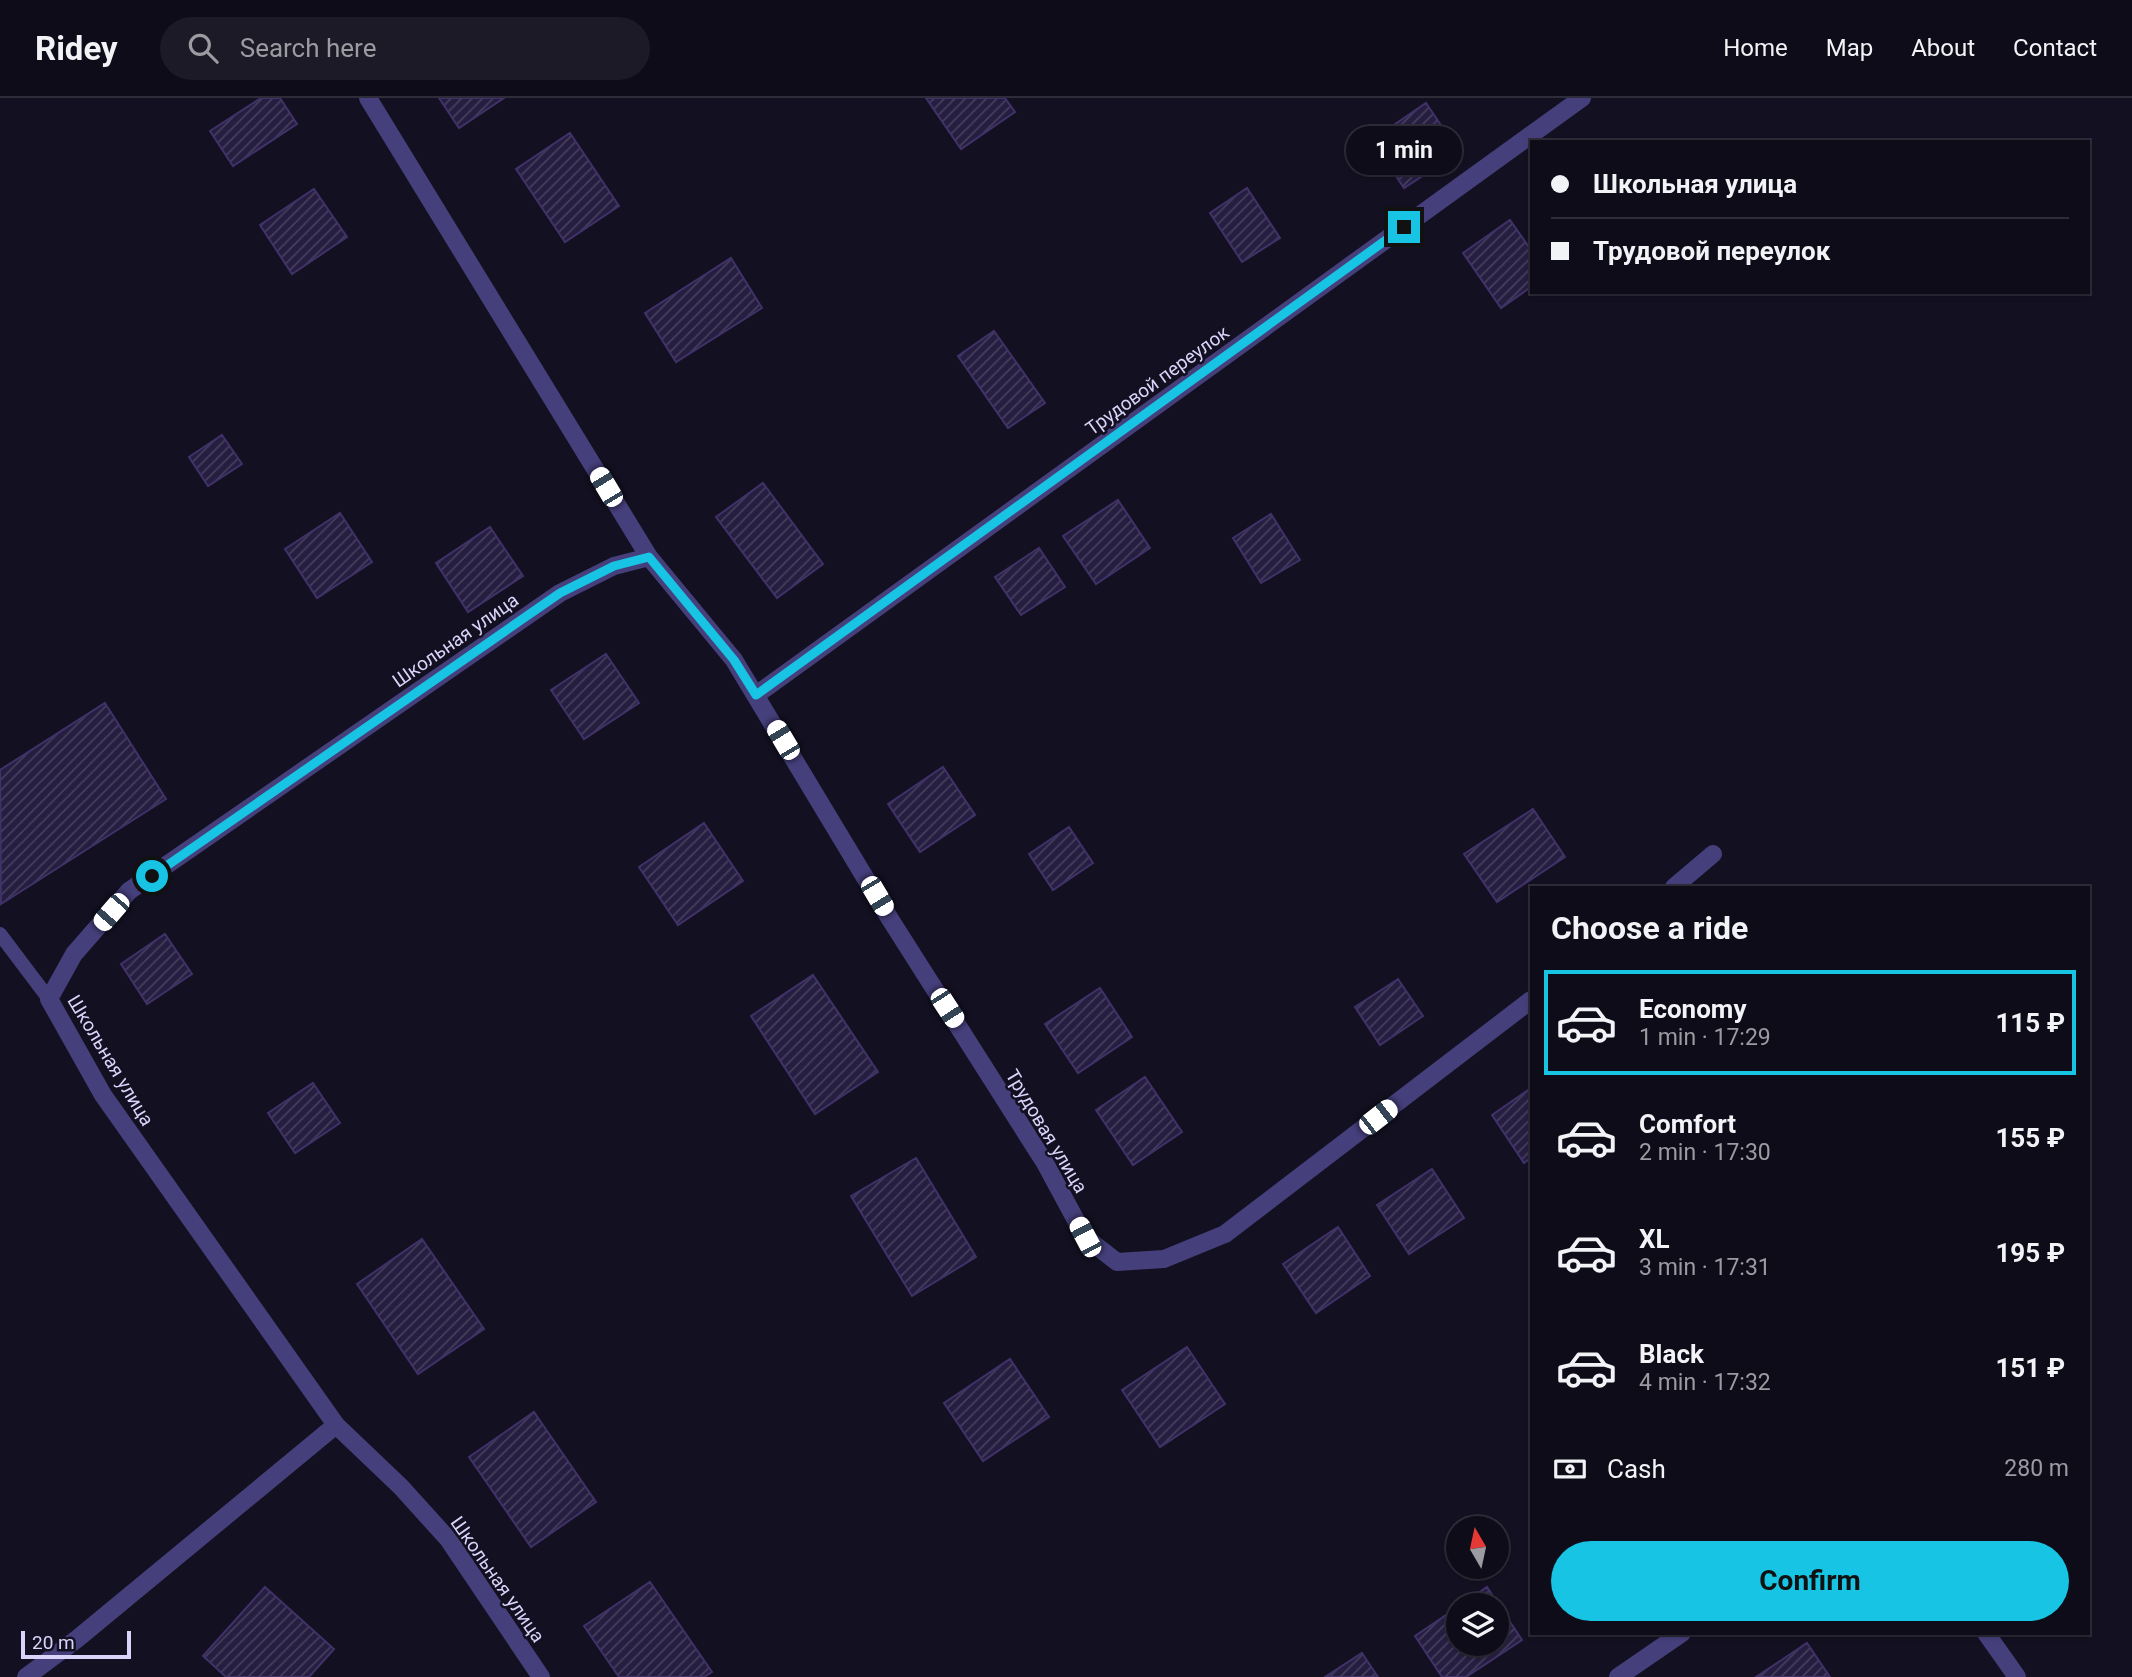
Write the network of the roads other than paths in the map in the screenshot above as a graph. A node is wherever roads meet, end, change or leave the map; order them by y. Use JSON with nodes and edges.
{"nodes":[{"id":1,"x":368,"y":98,"type":"edge"},
{"id":2,"x":1583,"y":98,"type":"edge"},
{"id":3,"x":649,"y":557,"type":"junction"},
{"id":4,"x":756,"y":695,"type":"junction"},
{"id":5,"x":1713,"y":854,"type":"dead end"},
{"id":6,"x":1675,"y":886,"type":"edge"},
{"id":7,"x":0,"y":934,"type":"edge"},
{"id":8,"x":49,"y":999,"type":"junction"},
{"id":9,"x":1530,"y":1001,"type":"edge"},
{"id":10,"x":336,"y":1425,"type":"junction"},
{"id":11,"x":1679,"y":1635,"type":"edge"},
{"id":12,"x":1987,"y":1635,"type":"edge"},
{"id":13,"x":26,"y":1677,"type":"edge"},
{"id":14,"x":541,"y":1677,"type":"edge"},
{"id":15,"x":1618,"y":1677,"type":"edge"},
{"id":16,"x":2017,"y":1677,"type":"edge"}],
"edges":[{"from":1,"to":3,"type":"street","name":"Трудовая улица"},
{"from":2,"to":4,"type":"street","name":"Трудовой переулок"},
{"from":3,"to":4,"type":"street","name":"Трудовая улица"},
{"from":3,"to":8,"type":"street","name":"Школьная улица"},
{"from":4,"to":9,"type":"street","name":"Трудовая улица"},
{"from":5,"to":6,"type":"street"},
{"from":7,"to":8,"type":"lane"},
{"from":8,"to":10,"type":"street","name":"Школьная улица"},
{"from":10,"to":13,"type":"street"},
{"from":10,"to":14,"type":"street","name":"Школьная улица"},
{"from":11,"to":15,"type":"street"},
{"from":12,"to":16,"type":"street"}]}
